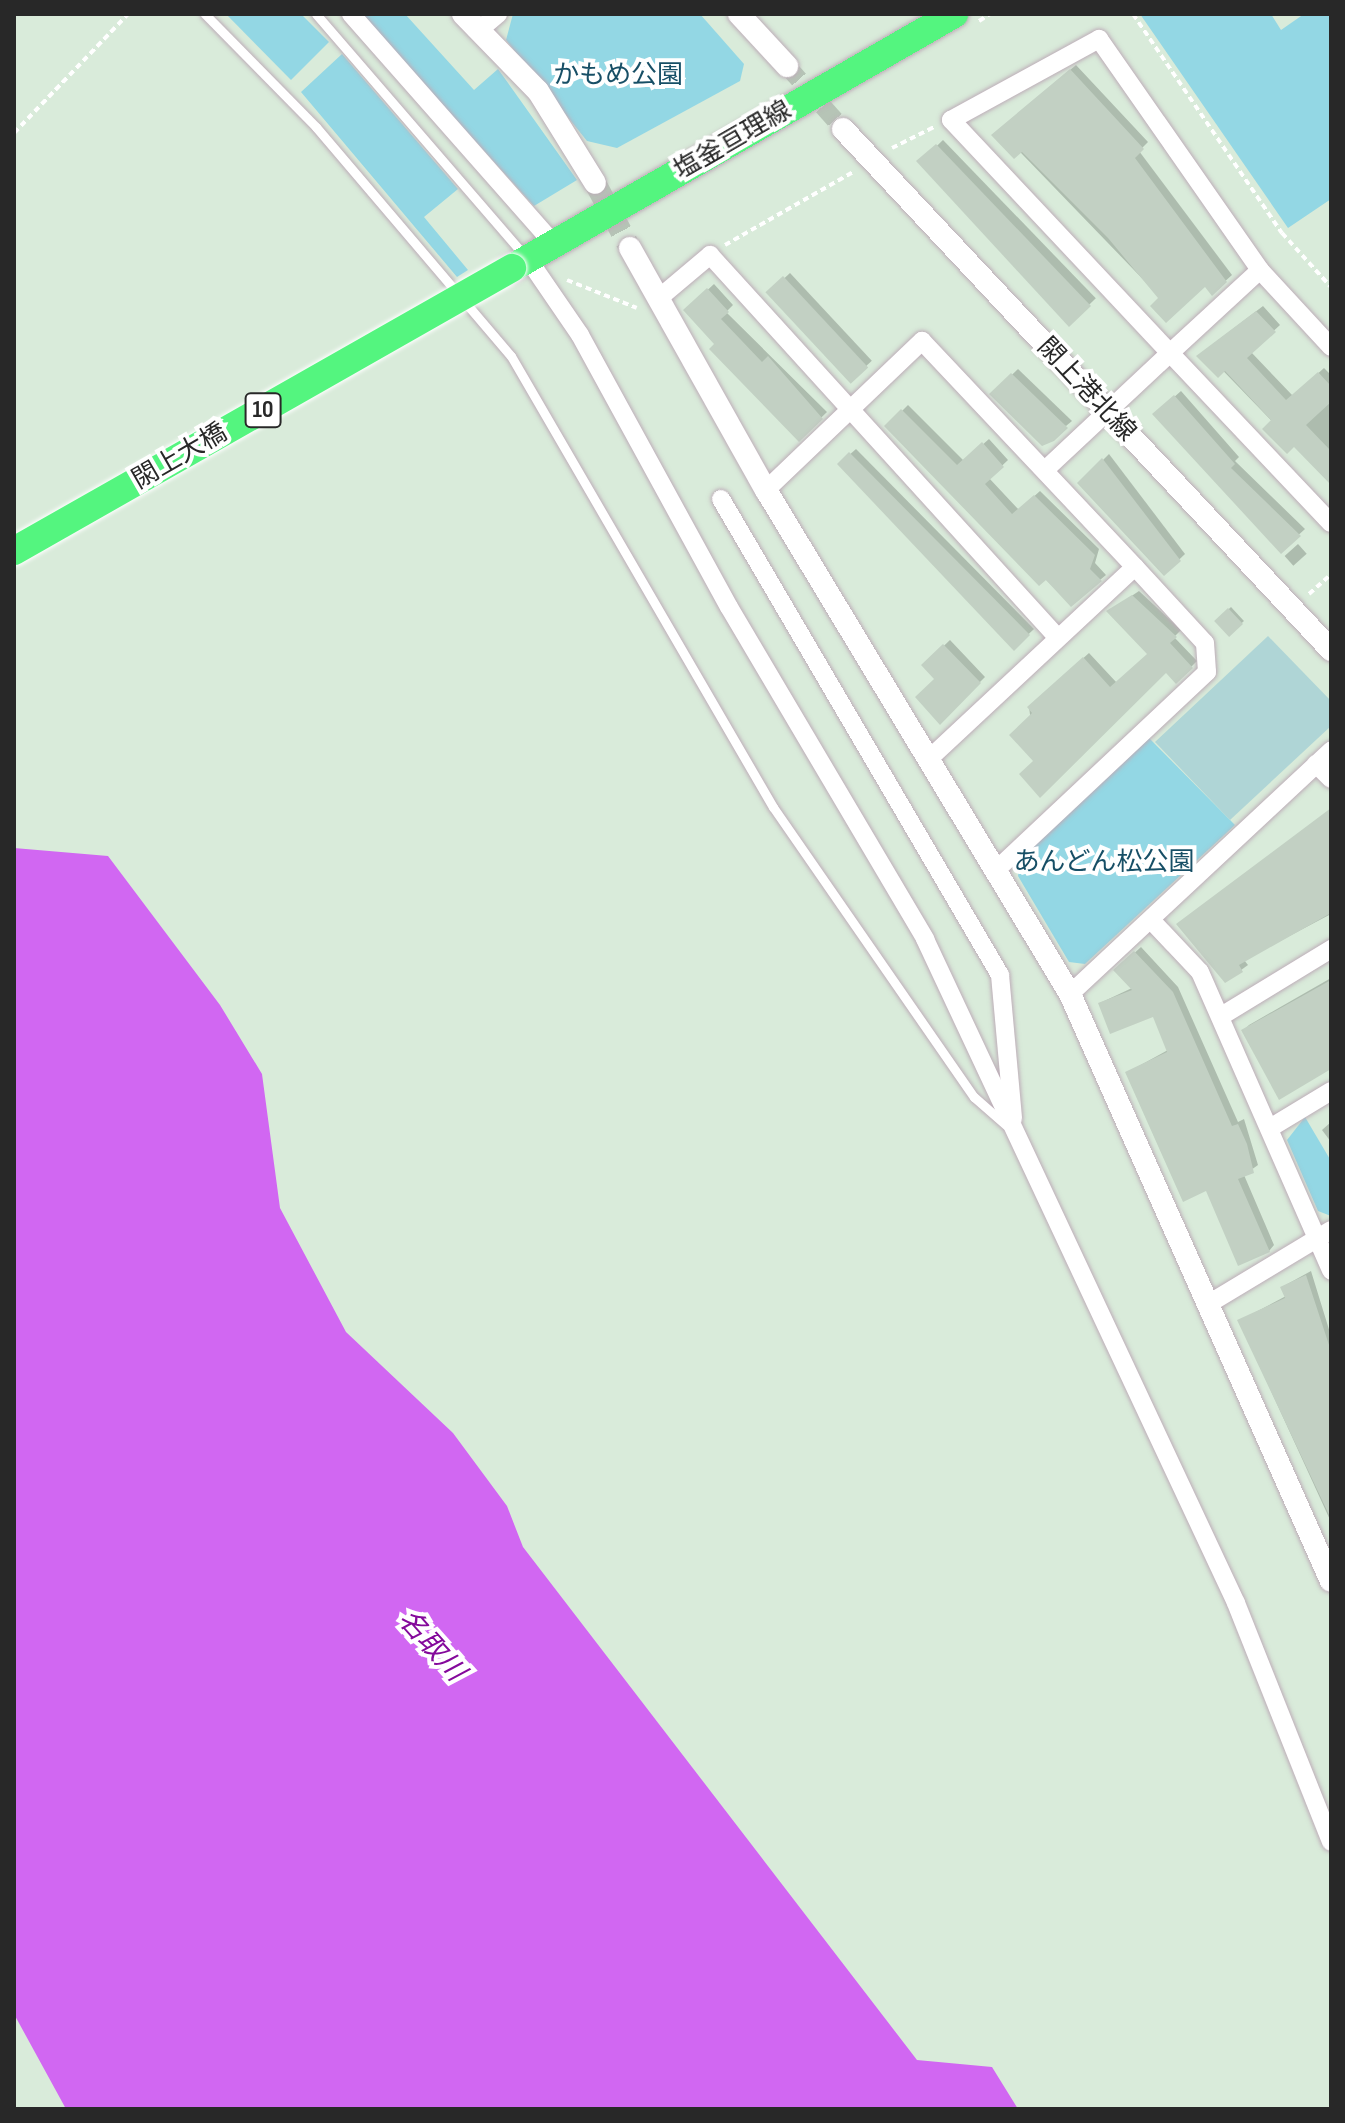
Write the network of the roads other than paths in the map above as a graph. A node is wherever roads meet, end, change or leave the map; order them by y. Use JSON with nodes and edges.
{"nodes":[{"id":1,"x":205,"y":14,"type":"edge"},
{"id":2,"x":316,"y":14,"type":"edge"},
{"id":3,"x":351,"y":14,"type":"edge"},
{"id":4,"x":498,"y":14,"type":"edge"},
{"id":5,"x":739,"y":14,"type":"edge"},
{"id":6,"x":954,"y":14,"type":"edge"},
{"id":7,"x":471,"y":22,"type":"edge"},
{"id":8,"x":787,"y":66,"type":"tunnel mouth"},
{"id":9,"x":843,"y":129,"type":"tunnel mouth"},
{"id":10,"x":595,"y":183,"type":"tunnel mouth"},
{"id":11,"x":554,"y":244,"type":"junction"},
{"id":12,"x":630,"y":248,"type":"tunnel mouth"},
{"id":13,"x":520,"y":264,"type":"junction"},
{"id":14,"x":1260,"y":270,"type":"junction"},
{"id":15,"x":652,"y":305,"type":"junction"},
{"id":16,"x":1331,"y":347,"type":"edge"},
{"id":17,"x":1170,"y":353,"type":"junction"},
{"id":18,"x":850,"y":410,"type":"junction"},
{"id":19,"x":1108,"y":413,"type":"junction"},
{"id":20,"x":1045,"y":470,"type":"junction"},
{"id":21,"x":766,"y":490,"type":"junction"},
{"id":22,"x":721,"y":499,"type":"dead end"},
{"id":23,"x":1331,"y":523,"type":"edge"},
{"id":24,"x":14,"y":551,"type":"edge"},
{"id":25,"x":1135,"y":567,"type":"junction"},
{"id":26,"x":1058,"y":638,"type":"junction"},
{"id":27,"x":1331,"y":650,"type":"edge"},
{"id":28,"x":1331,"y":751,"type":"edge"},
{"id":29,"x":930,"y":758,"type":"junction"},
{"id":30,"x":1316,"y":764,"type":"junction"},
{"id":31,"x":1331,"y":779,"type":"edge"},
{"id":32,"x":998,"y":868,"type":"junction"},
{"id":33,"x":1151,"y":920,"type":"junction"},
{"id":34,"x":1331,"y":949,"type":"edge"},
{"id":35,"x":1070,"y":994,"type":"junction"},
{"id":36,"x":1223,"y":1015,"type":"junction"},
{"id":37,"x":1331,"y":1091,"type":"edge"},
{"id":38,"x":1270,"y":1128,"type":"junction"},
{"id":39,"x":1015,"y":1133,"type":"junction"},
{"id":40,"x":1324,"y":1235,"type":"edge"},
{"id":41,"x":1331,"y":1271,"type":"edge"},
{"id":42,"x":1210,"y":1303,"type":"junction"},
{"id":43,"x":1331,"y":1581,"type":"edge"},
{"id":44,"x":1331,"y":1842,"type":"edge"}],
"edges":[{"from":1,"to":39,"type":"lane"},
{"from":2,"to":13,"type":"lane"},
{"from":3,"to":11,"type":"street"},
{"from":4,"to":7,"type":"street"},
{"from":5,"to":8,"type":"street"},
{"from":6,"to":11,"type":"main road","name":"塩釜亘理線","number":"10"},
{"from":7,"to":10,"type":"street"},
{"from":9,"to":19,"type":"street","name":"閖上港北線"},
{"from":11,"to":13,"type":"main road","name":"塩釜亘理線","number":"10"},
{"from":12,"to":15,"type":"street"},
{"from":13,"to":24,"type":"main road","name":"閖上大橋","number":"10","bridge":true},
{"from":13,"to":39,"type":"street"},
{"from":14,"to":16,"type":"street"},
{"from":14,"to":17,"type":"street"},
{"from":14,"to":17,"type":"street"},
{"from":15,"to":18,"type":"street"},
{"from":15,"to":21,"type":"street"},
{"from":17,"to":19,"type":"street"},
{"from":17,"to":23,"type":"street"},
{"from":18,"to":20,"type":"street"},
{"from":18,"to":21,"type":"street"},
{"from":18,"to":26,"type":"street"},
{"from":19,"to":20,"type":"street"},
{"from":19,"to":27,"type":"street","name":"閖上港北線"},
{"from":20,"to":25,"type":"street"},
{"from":21,"to":29,"type":"street"},
{"from":22,"to":39,"type":"street"},
{"from":25,"to":26,"type":"street"},
{"from":25,"to":32,"type":"street"},
{"from":26,"to":29,"type":"street"},
{"from":28,"to":30,"type":"street"},
{"from":29,"to":32,"type":"street"},
{"from":30,"to":31,"type":"street"},
{"from":30,"to":33,"type":"street"},
{"from":32,"to":35,"type":"street"},
{"from":33,"to":35,"type":"street"},
{"from":33,"to":36,"type":"street"},
{"from":34,"to":36,"type":"street"},
{"from":35,"to":42,"type":"street"},
{"from":36,"to":38,"type":"street"},
{"from":37,"to":38,"type":"street"},
{"from":38,"to":40,"type":"street"},
{"from":39,"to":44,"type":"street"},
{"from":40,"to":41,"type":"street"},
{"from":40,"to":42,"type":"street"},
{"from":42,"to":43,"type":"street"}]}
